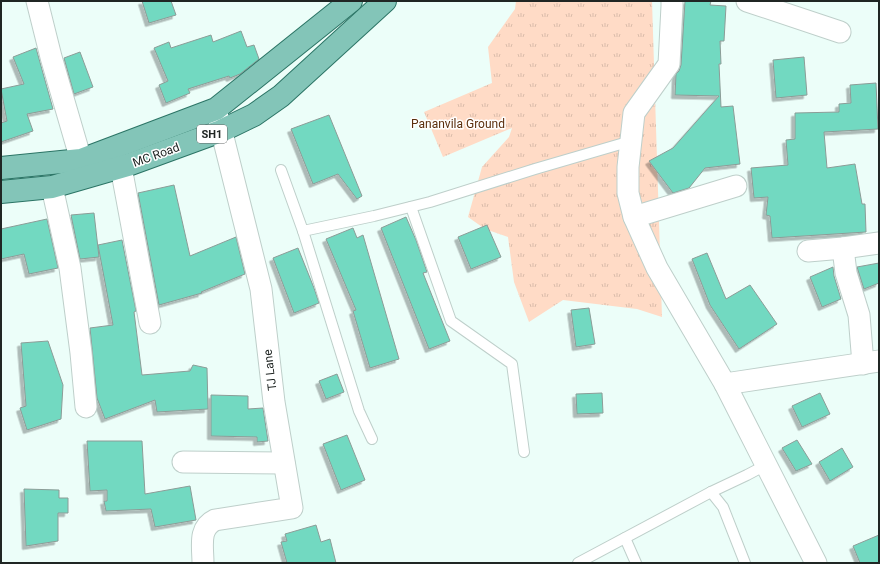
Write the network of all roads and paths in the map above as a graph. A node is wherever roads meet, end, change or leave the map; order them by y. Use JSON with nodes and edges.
{"nodes":[{"id":1,"x":37,"y":1,"type":"edge"},
{"id":2,"x":352,"y":1,"type":"edge"},
{"id":3,"x":385,"y":1,"type":"edge"},
{"id":4,"x":672,"y":1,"type":"edge"},
{"id":5,"x":747,"y":1,"type":"edge"},
{"id":6,"x":840,"y":32,"type":"dead end"},
{"id":7,"x":216,"y":109,"type":"junction"},
{"id":8,"x":221,"y":131,"type":"junction"},
{"id":9,"x":631,"y":141,"type":"junction"},
{"id":10,"x":81,"y":160,"type":"junction"},
{"id":11,"x":121,"y":167,"type":"junction"},
{"id":12,"x":1,"y":168,"type":"edge"},
{"id":13,"x":281,"y":170,"type":"dead end"},
{"id":14,"x":736,"y":186,"type":"dead end"},
{"id":15,"x":52,"y":187,"type":"junction"},
{"id":16,"x":1,"y":192,"type":"edge"},
{"id":17,"x":411,"y":207,"type":"junction"},
{"id":18,"x":634,"y":217,"type":"junction"},
{"id":19,"x":303,"y":231,"type":"junction"},
{"id":20,"x":879,"y":243,"type":"edge"},
{"id":21,"x":843,"y":248,"type":"junction"},
{"id":22,"x":808,"y":251,"type":"dead end"},
{"id":23,"x":150,"y":323,"type":"dead end"},
{"id":24,"x":871,"y":362,"type":"edge"},
{"id":25,"x":725,"y":384,"type":"junction"},
{"id":26,"x":86,"y":407,"type":"dead end"},
{"id":27,"x":372,"y":439,"type":"dead end"},
{"id":28,"x":524,"y":452,"type":"dead end"},
{"id":29,"x":183,"y":462,"type":"dead end"},
{"id":30,"x":284,"y":464,"type":"junction"},
{"id":31,"x":766,"y":465,"type":"junction"},
{"id":32,"x":711,"y":492,"type":"junction"},
{"id":33,"x":625,"y":538,"type":"junction"},
{"id":34,"x":203,"y":563,"type":"edge"},
{"id":35,"x":578,"y":563,"type":"edge"},
{"id":36,"x":636,"y":563,"type":"edge"},
{"id":37,"x":746,"y":563,"type":"edge"},
{"id":38,"x":816,"y":563,"type":"edge"}],
"edges":[{"from":1,"to":10,"type":"street"},
{"from":2,"to":7,"type":"main road","name":"MC Road","number":"SH1"},
{"from":3,"to":8,"type":"main road","name":"MC Road","number":"SH1"},
{"from":4,"to":9,"type":"street"},
{"from":5,"to":6,"type":"street"},
{"from":7,"to":8,"type":"street","name":"TJ Lane"},
{"from":7,"to":10,"type":"main road","name":"MC Road","number":"SH1"},
{"from":8,"to":11,"type":"main road","name":"MC Road","number":"SH1"},
{"from":8,"to":30,"type":"street","name":"TJ Lane"},
{"from":9,"to":17,"type":"lane"},
{"from":9,"to":18,"type":"street"},
{"from":10,"to":12,"type":"main road","name":"MC Road","number":"SH1"},
{"from":11,"to":15,"type":"main road","name":"MC Road","number":"SH1"},
{"from":11,"to":23,"type":"street"},
{"from":13,"to":19,"type":"lane"},
{"from":14,"to":18,"type":"street"},
{"from":15,"to":16,"type":"main road","name":"MC Road","number":"SH1"},
{"from":15,"to":26,"type":"street"},
{"from":17,"to":19,"type":"lane"},
{"from":17,"to":28,"type":"lane"},
{"from":18,"to":25,"type":"street"},
{"from":19,"to":27,"type":"lane"},
{"from":20,"to":21,"type":"street"},
{"from":21,"to":22,"type":"street"},
{"from":21,"to":24,"type":"street"},
{"from":24,"to":25,"type":"street"},
{"from":25,"to":31,"type":"street"},
{"from":29,"to":30,"type":"street"},
{"from":30,"to":34,"type":"street","name":"TJ Lane"},
{"from":31,"to":32,"type":"lane"},
{"from":31,"to":38,"type":"street"},
{"from":32,"to":33,"type":"lane"},
{"from":32,"to":37,"type":"lane"},
{"from":33,"to":35,"type":"lane"},
{"from":33,"to":36,"type":"lane"}]}
